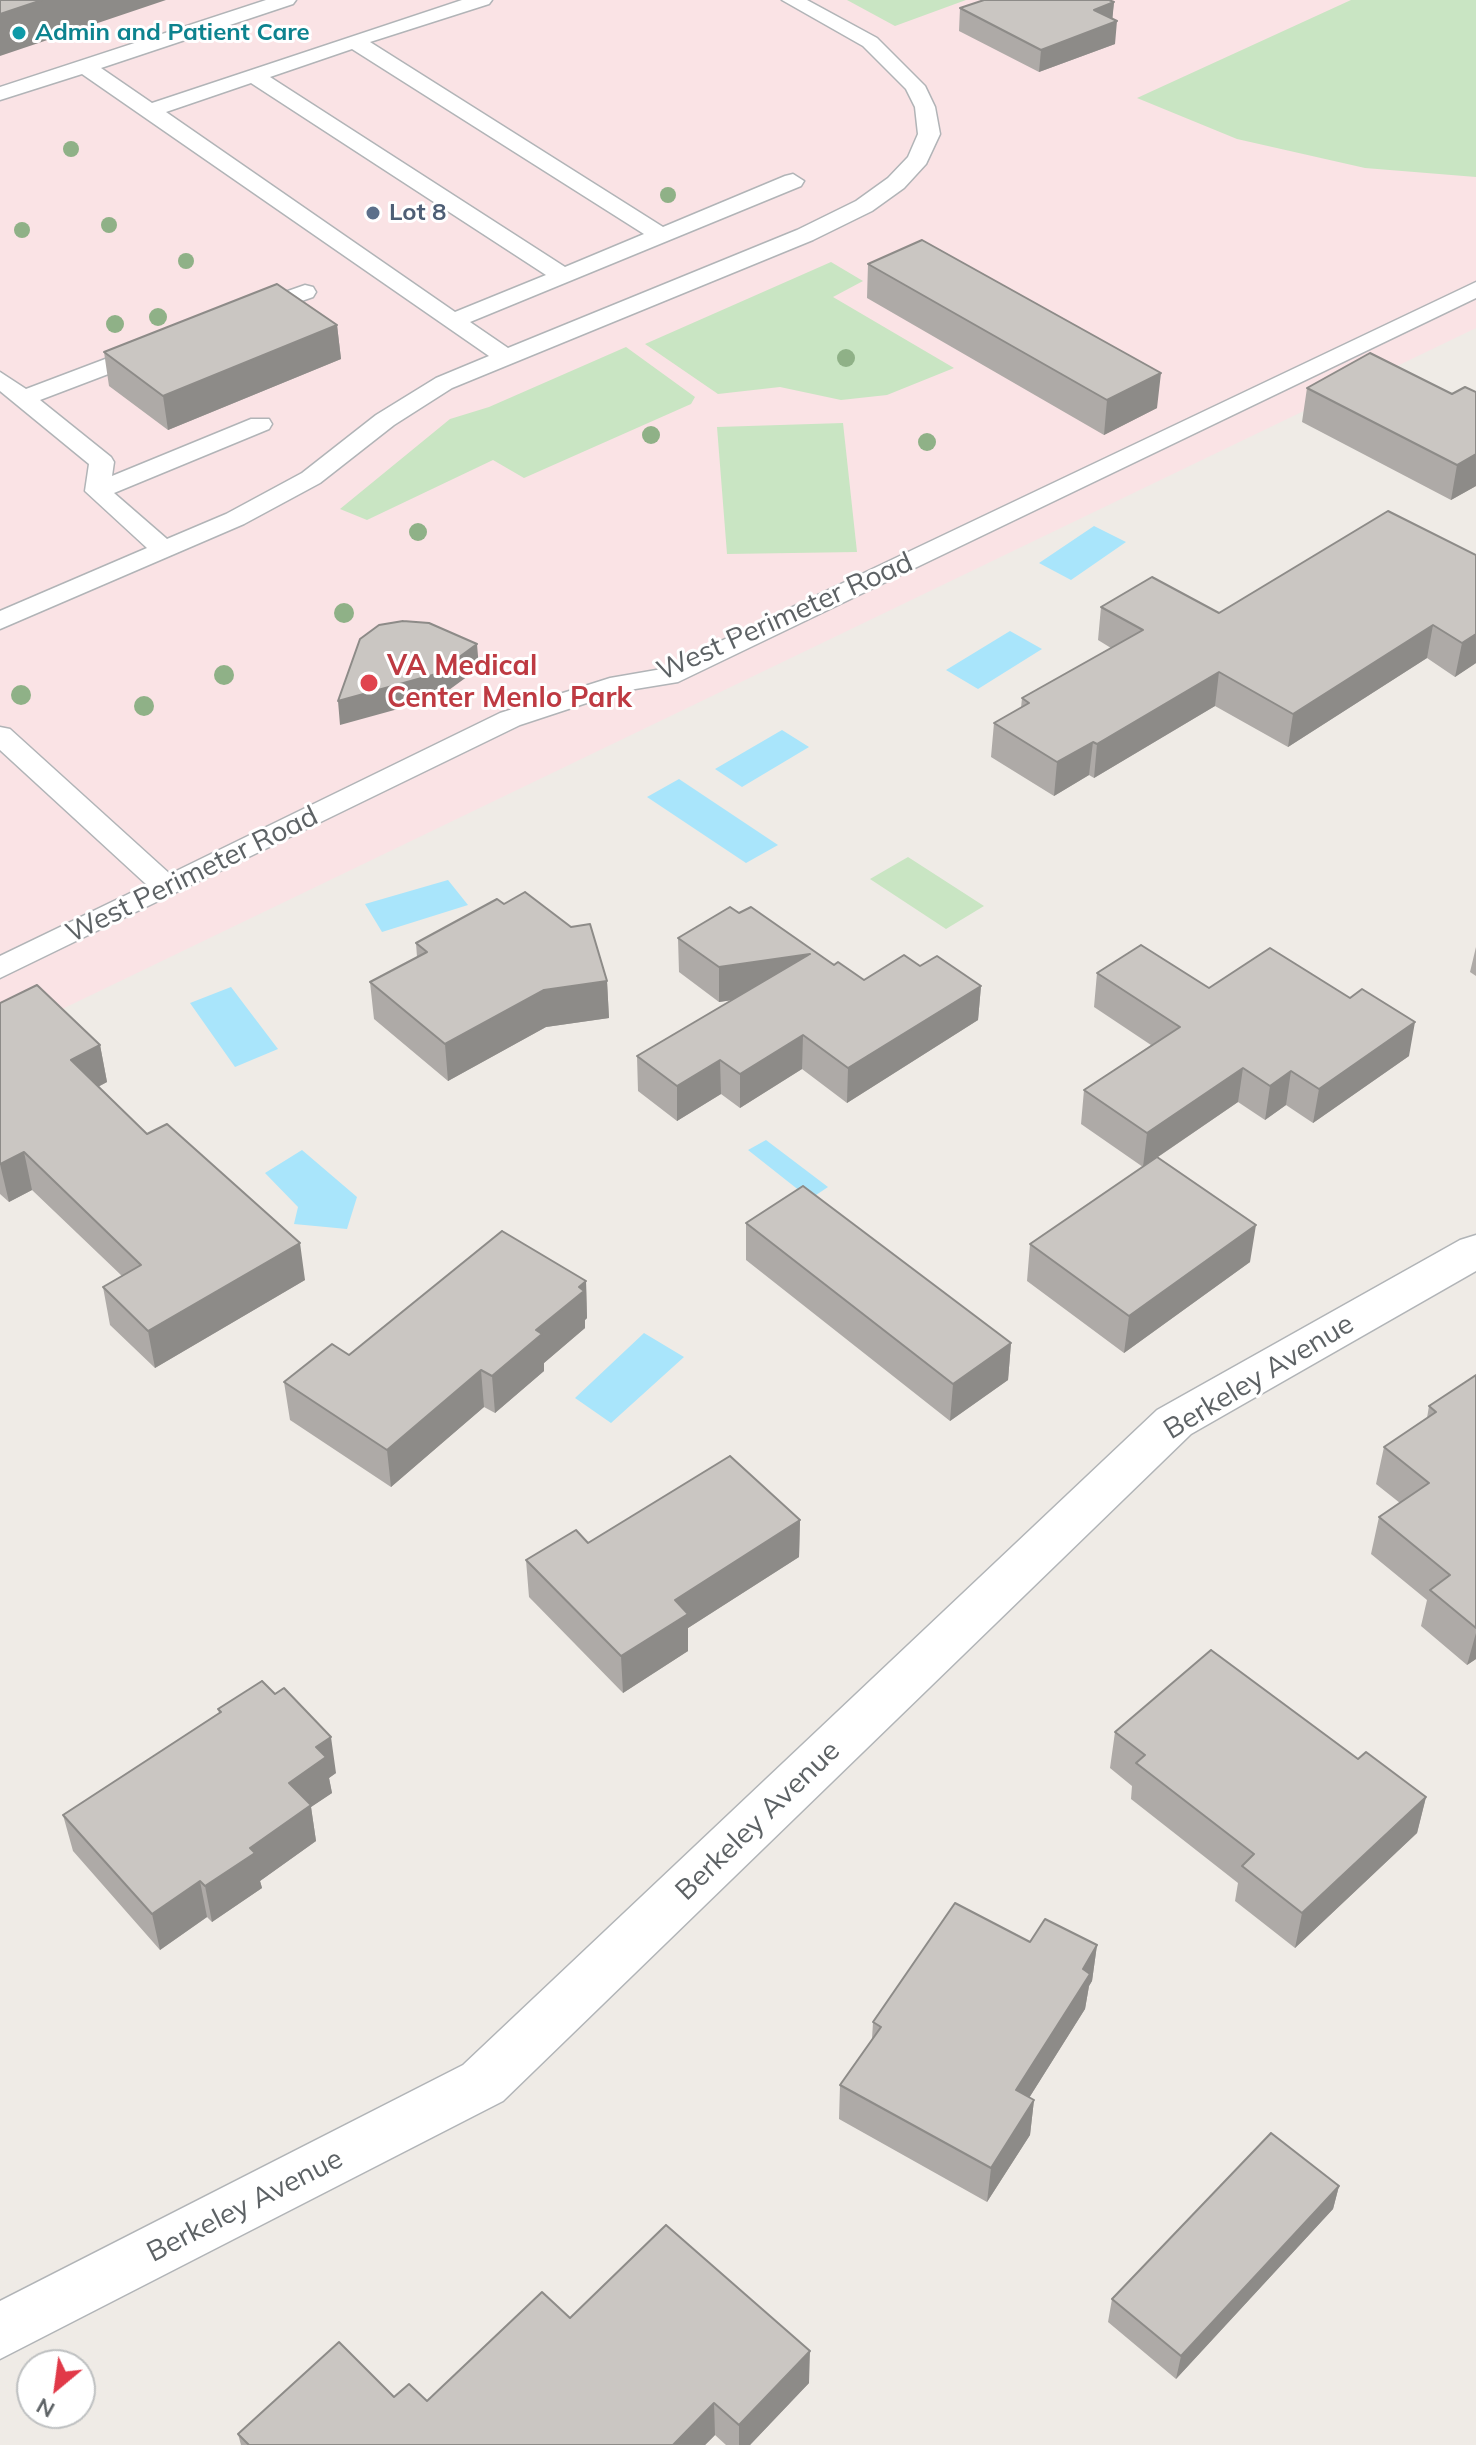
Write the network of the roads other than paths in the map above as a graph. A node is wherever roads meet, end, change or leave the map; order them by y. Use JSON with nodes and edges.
{"nodes":[{"id":1,"x":286,"y":0,"type":"edge"},
{"id":2,"x":482,"y":0,"type":"edge"},
{"id":3,"x":792,"y":0,"type":"edge"},
{"id":4,"x":354,"y":41,"type":"junction"},
{"id":5,"x":85,"y":66,"type":"junction"},
{"id":6,"x":253,"y":75,"type":"junction"},
{"id":7,"x":0,"y":94,"type":"edge"},
{"id":8,"x":149,"y":111,"type":"junction"},
{"id":9,"x":793,"y":181,"type":"dead end"},
{"id":10,"x":659,"y":234,"type":"junction"},
{"id":11,"x":563,"y":276,"type":"junction"},
{"id":12,"x":1476,"y":289,"type":"edge"},
{"id":13,"x":305,"y":292,"type":"dead end"},
{"id":14,"x":233,"y":319,"type":"edge"},
{"id":15,"x":451,"y":322,"type":"junction"},
{"id":16,"x":161,"y":346,"type":"edge"},
{"id":17,"x":505,"y":357,"type":"junction"},
{"id":18,"x":0,"y":379,"type":"edge"},
{"id":19,"x":23,"y":398,"type":"junction"},
{"id":20,"x":260,"y":424,"type":"dead end"},
{"id":21,"x":97,"y":491,"type":"junction"},
{"id":22,"x":164,"y":550,"type":"junction"},
{"id":23,"x":0,"y":621,"type":"edge"},
{"id":24,"x":0,"y":735,"type":"edge"},
{"id":25,"x":167,"y":887,"type":"junction"},
{"id":26,"x":0,"y":968,"type":"edge"},
{"id":27,"x":1476,"y":1251,"type":"edge"},
{"id":28,"x":0,"y":2331,"type":"edge"}],
"edges":[{"from":1,"to":5,"type":"lane"},
{"from":2,"to":4,"type":"lane"},
{"from":3,"to":17,"type":"lane"},
{"from":4,"to":6,"type":"lane"},
{"from":4,"to":10,"type":"lane"},
{"from":5,"to":7,"type":"lane"},
{"from":5,"to":8,"type":"lane"},
{"from":6,"to":8,"type":"lane"},
{"from":6,"to":11,"type":"lane"},
{"from":8,"to":15,"type":"lane"},
{"from":9,"to":10,"type":"lane"},
{"from":10,"to":11,"type":"lane"},
{"from":11,"to":15,"type":"lane"},
{"from":12,"to":25,"type":"lane","name":"West Perimeter Road"},
{"from":13,"to":14,"type":"lane"},
{"from":15,"to":17,"type":"lane"},
{"from":16,"to":19,"type":"lane"},
{"from":17,"to":22,"type":"lane"},
{"from":18,"to":19,"type":"lane"},
{"from":19,"to":21,"type":"lane"},
{"from":20,"to":21,"type":"lane"},
{"from":21,"to":22,"type":"lane"},
{"from":22,"to":23,"type":"lane"},
{"from":24,"to":25,"type":"lane"},
{"from":25,"to":26,"type":"lane","name":"West Perimeter Road"},
{"from":27,"to":28,"type":"street","name":"Berkeley Avenue"}]}
